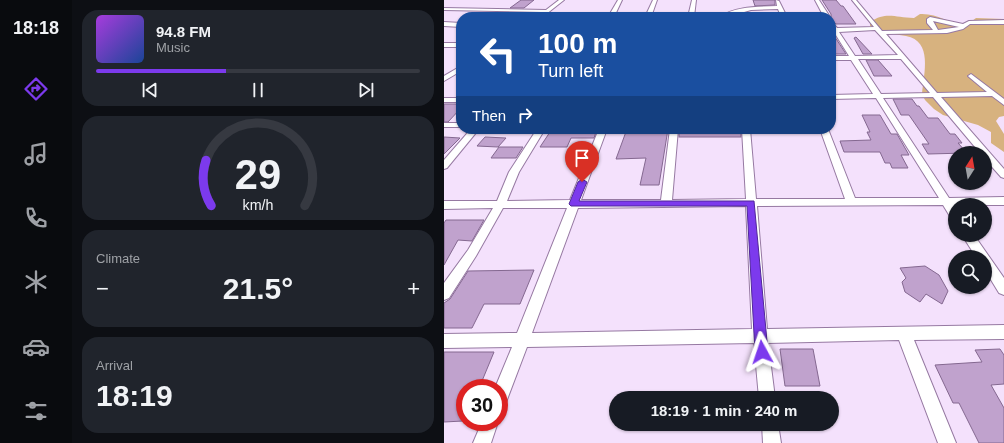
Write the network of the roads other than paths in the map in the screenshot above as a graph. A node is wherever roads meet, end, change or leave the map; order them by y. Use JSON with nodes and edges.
{"nodes":[{"id":1,"x":562,"y":0,"type":"edge"},
{"id":2,"x":620,"y":0,"type":"edge"},
{"id":3,"x":655,"y":0,"type":"edge"},
{"id":4,"x":694,"y":0,"type":"edge"},
{"id":5,"x":777,"y":0,"type":"edge"},
{"id":6,"x":817,"y":0,"type":"edge"},
{"id":7,"x":854,"y":0,"type":"edge"},
{"id":8,"x":780,"y":7,"type":"junction"},
{"id":9,"x":444,"y":9,"type":"edge"},
{"id":10,"x":546,"y":11,"type":"joint"},
{"id":11,"x":614,"y":12,"type":"edge"},
{"id":12,"x":650,"y":12,"type":"edge"},
{"id":13,"x":692,"y":12,"type":"edge"},
{"id":14,"x":736,"y":12,"type":"edge"},
{"id":15,"x":782,"y":12,"type":"edge"},
{"id":16,"x":824,"y":12,"type":"edge"},
{"id":17,"x":1004,"y":22,"type":"edge"},
{"id":18,"x":444,"y":24,"type":"edge"},
{"id":19,"x":456,"y":25,"type":"edge"},
{"id":20,"x":964,"y":26,"type":"junction"},
{"id":21,"x":836,"y":30,"type":"edge"},
{"id":22,"x":878,"y":31,"type":"junction"},
{"id":23,"x":935,"y":31,"type":"junction"},
{"id":24,"x":836,"y":34,"type":"edge"},
{"id":25,"x":444,"y":45,"type":"edge"},
{"id":26,"x":456,"y":45,"type":"edge"},
{"id":27,"x":903,"y":57,"type":"junction"},
{"id":28,"x":836,"y":58,"type":"edge"},
{"id":29,"x":854,"y":58,"type":"junction"},
{"id":30,"x":456,"y":68,"type":"edge"},
{"id":31,"x":444,"y":69,"type":"edge"},
{"id":32,"x":456,"y":71,"type":"edge"},
{"id":33,"x":971,"y":76,"type":"dead end"},
{"id":34,"x":444,"y":79,"type":"edge"},
{"id":35,"x":994,"y":94,"type":"junction"},
{"id":36,"x":935,"y":95,"type":"junction"},
{"id":37,"x":879,"y":97,"type":"junction"},
{"id":38,"x":836,"y":98,"type":"edge"},
{"id":39,"x":444,"y":100,"type":"edge"},
{"id":40,"x":456,"y":100,"type":"edge"},
{"id":41,"x":1004,"y":103,"type":"edge"},
{"id":42,"x":444,"y":125,"type":"edge"},
{"id":43,"x":456,"y":125,"type":"edge"},
{"id":44,"x":471,"y":134,"type":"edge"},
{"id":45,"x":538,"y":134,"type":"edge"},
{"id":46,"x":601,"y":134,"type":"edge"},
{"id":47,"x":673,"y":134,"type":"edge"},
{"id":48,"x":746,"y":134,"type":"edge"},
{"id":49,"x":826,"y":134,"type":"edge"},
{"id":50,"x":444,"y":166,"type":"edge"},
{"id":51,"x":1004,"y":175,"type":"edge"},
{"id":52,"x":851,"y":202,"type":"junction"},
{"id":53,"x":946,"y":202,"type":"junction"},
{"id":54,"x":1004,"y":202,"type":"edge"},
{"id":55,"x":666,"y":203,"type":"junction"},
{"id":56,"x":751,"y":203,"type":"junction"},
{"id":57,"x":574,"y":204,"type":"junction"},
{"id":58,"x":444,"y":205,"type":"edge"},
{"id":59,"x":500,"y":205,"type":"junction"},
{"id":60,"x":948,"y":205,"type":"edge"},
{"id":61,"x":992,"y":271,"type":"edge"},
{"id":62,"x":1004,"y":289,"type":"edge"},
{"id":63,"x":444,"y":294,"type":"edge"},
{"id":64,"x":1004,"y":332,"type":"edge"},
{"id":65,"x":904,"y":334,"type":"junction"},
{"id":66,"x":760,"y":336,"type":"junction"},
{"id":67,"x":522,"y":340,"type":"junction"},
{"id":68,"x":444,"y":341,"type":"edge"},
{"id":69,"x":507,"y":379,"type":"edge"},
{"id":70,"x":766,"y":391,"type":"edge"},
{"id":71,"x":487,"y":431,"type":"edge"},
{"id":72,"x":771,"y":431,"type":"edge"},
{"id":73,"x":482,"y":443,"type":"edge"},
{"id":74,"x":772,"y":443,"type":"edge"},
{"id":75,"x":947,"y":443,"type":"edge"}],
"edges":[{"from":1,"to":10,"type":"street"},
{"from":2,"to":11,"type":"street"},
{"from":3,"to":12,"type":"street"},
{"from":4,"to":13,"type":"street"},
{"from":5,"to":8,"type":"street"},
{"from":6,"to":16,"type":"street"},
{"from":7,"to":22,"type":"street"},
{"from":8,"to":14,"type":"street"},
{"from":8,"to":15,"type":"street"},
{"from":9,"to":10,"type":"street"},
{"from":17,"to":20,"type":"street"},
{"from":18,"to":19,"type":"street"},
{"from":20,"to":23,"type":"street"},
{"from":20,"to":23,"type":"street"},
{"from":21,"to":22,"type":"street"},
{"from":22,"to":23,"type":"street"},
{"from":22,"to":27,"type":"street"},
{"from":24,"to":29,"type":"street"},
{"from":25,"to":26,"type":"street"},
{"from":27,"to":29,"type":"street"},
{"from":27,"to":36,"type":"street"},
{"from":28,"to":29,"type":"street"},
{"from":29,"to":37,"type":"street"},
{"from":30,"to":31,"type":"street"},
{"from":32,"to":34,"type":"street"},
{"from":33,"to":35,"type":"street"},
{"from":35,"to":36,"type":"street"},
{"from":35,"to":41,"type":"street"},
{"from":36,"to":37,"type":"street"},
{"from":36,"to":51,"type":"street"},
{"from":37,"to":38,"type":"street"},
{"from":37,"to":53,"type":"street"},
{"from":39,"to":40,"type":"street"},
{"from":42,"to":43,"type":"street"},
{"from":44,"to":50,"type":"street"},
{"from":45,"to":59,"type":"street"},
{"from":46,"to":57,"type":"street"},
{"from":47,"to":55,"type":"street"},
{"from":48,"to":56,"type":"street"},
{"from":49,"to":52,"type":"street"},
{"from":52,"to":53,"type":"street"},
{"from":52,"to":56,"type":"street"},
{"from":53,"to":54,"type":"street"},
{"from":53,"to":60,"type":"street"},
{"from":55,"to":56,"type":"street"},
{"from":55,"to":57,"type":"street"},
{"from":56,"to":66,"type":"street"},
{"from":57,"to":59,"type":"street"},
{"from":57,"to":67,"type":"street"},
{"from":58,"to":59,"type":"street"},
{"from":59,"to":63,"type":"street"},
{"from":61,"to":62,"type":"street"},
{"from":64,"to":65,"type":"street"},
{"from":65,"to":66,"type":"street"},
{"from":65,"to":75,"type":"street"},
{"from":66,"to":67,"type":"street"},
{"from":66,"to":70,"type":"street"},
{"from":67,"to":68,"type":"street"},
{"from":67,"to":69,"type":"street"},
{"from":71,"to":73,"type":"street"},
{"from":72,"to":74,"type":"street"}]}
